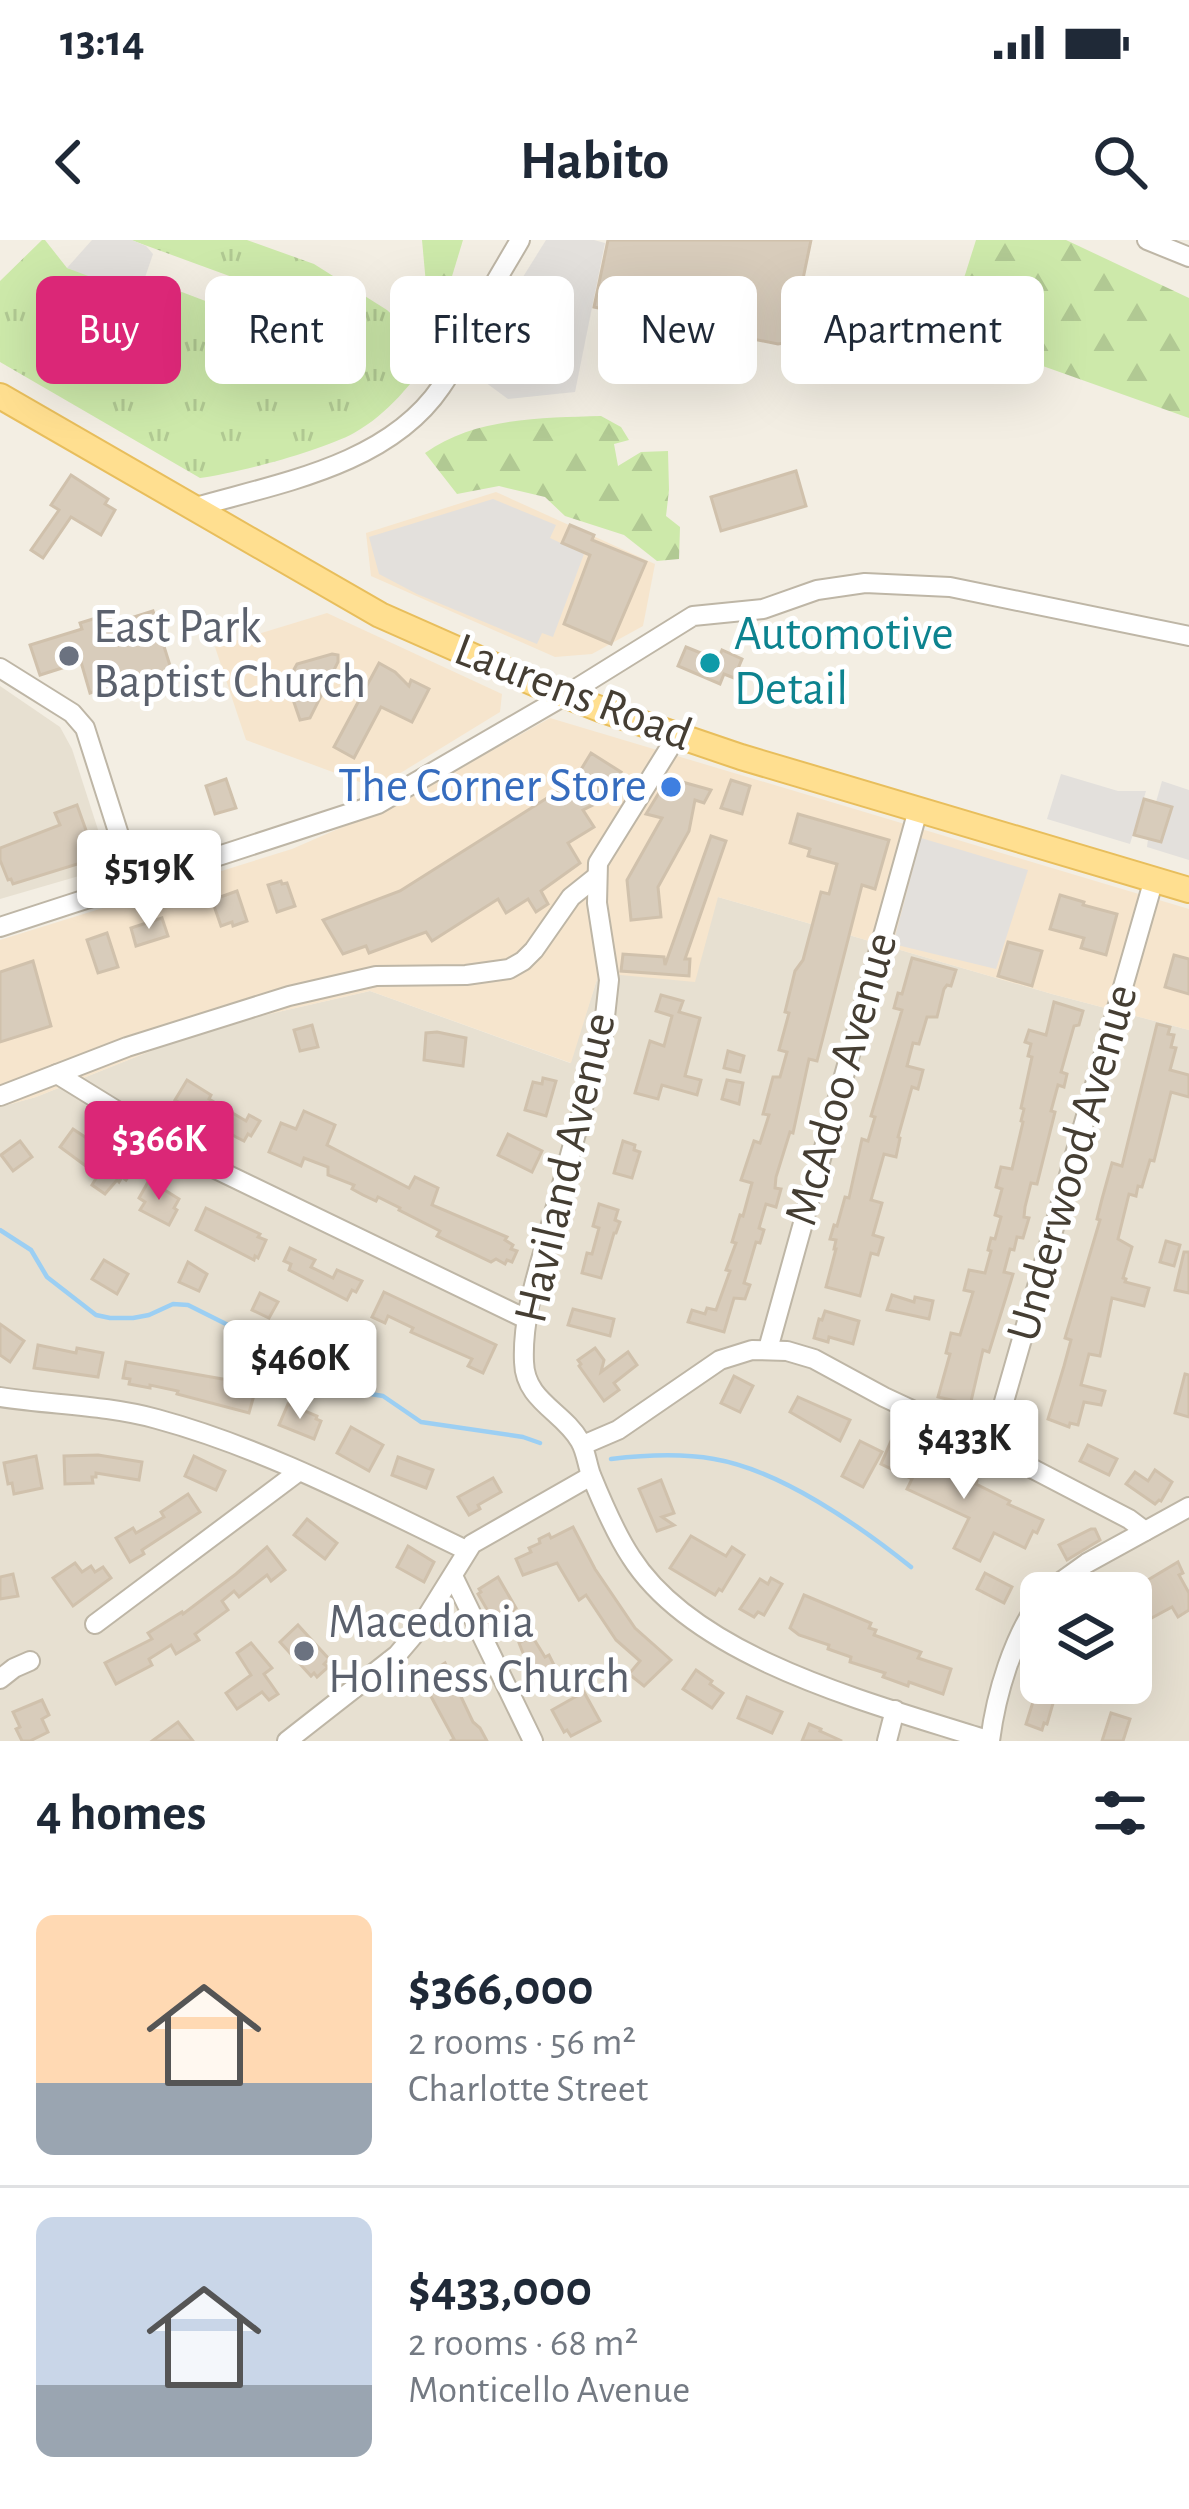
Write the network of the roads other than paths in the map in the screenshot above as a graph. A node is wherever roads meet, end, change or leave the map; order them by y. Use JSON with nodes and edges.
{"nodes":[{"id":1,"x":520,"y":240,"type":"edge"},
{"id":2,"x":1147,"y":240,"type":"edge"},
{"id":3,"x":1189,"y":257,"type":"edge"},
{"id":4,"x":0,"y":396,"type":"edge"},
{"id":5,"x":196,"y":507,"type":"junction"},
{"id":6,"x":1189,"y":636,"type":"edge"},
{"id":7,"x":0,"y":668,"type":"edge"},
{"id":8,"x":566,"y":695,"type":"junction"},
{"id":9,"x":677,"y":736,"type":"junction"},
{"id":10,"x":918,"y":810,"type":"junction"},
{"id":11,"x":596,"y":877,"type":"junction"},
{"id":12,"x":1154,"y":879,"type":"junction"},
{"id":13,"x":135,"y":885,"type":"junction"},
{"id":14,"x":1189,"y":890,"type":"edge"},
{"id":15,"x":0,"y":927,"type":"edge"},
{"id":16,"x":57,"y":1074,"type":"junction"},
{"id":17,"x":0,"y":1096,"type":"edge"},
{"id":18,"x":526,"y":1319,"type":"junction"},
{"id":19,"x":768,"y":1349,"type":"junction"},
{"id":20,"x":0,"y":1397,"type":"edge"},
{"id":21,"x":583,"y":1445,"type":"junction"},
{"id":22,"x":991,"y":1447,"type":"junction"},
{"id":23,"x":298,"y":1472,"type":"junction"},
{"id":24,"x":592,"y":1476,"type":"junction"},
{"id":25,"x":1189,"y":1507,"type":"edge"},
{"id":26,"x":1145,"y":1532,"type":"junction"},
{"id":27,"x":466,"y":1550,"type":"junction"},
{"id":28,"x":1075,"y":1572,"type":"edge"},
{"id":29,"x":453,"y":1576,"type":"junction"},
{"id":30,"x":95,"y":1624,"type":"dead end"},
{"id":31,"x":1020,"y":1638,"type":"edge"},
{"id":32,"x":30,"y":1661,"type":"dead end"},
{"id":33,"x":0,"y":1679,"type":"edge"},
{"id":34,"x":895,"y":1710,"type":"junction"},
{"id":35,"x":287,"y":1741,"type":"edge"},
{"id":36,"x":533,"y":1741,"type":"edge"},
{"id":37,"x":886,"y":1741,"type":"edge"},
{"id":38,"x":990,"y":1741,"type":"edge"}],
"edges":[{"from":1,"to":5,"type":"street"},
{"from":2,"to":3,"type":"street"},
{"from":4,"to":5,"type":"main road","name":"Laurens Road"},
{"from":5,"to":8,"type":"main road","name":"Laurens Road"},
{"from":6,"to":8,"type":"street"},
{"from":7,"to":13,"type":"street"},
{"from":8,"to":9,"type":"main road","name":"Laurens Road"},
{"from":8,"to":13,"type":"street"},
{"from":9,"to":10,"type":"main road","name":"Laurens Road"},
{"from":9,"to":11,"type":"street"},
{"from":10,"to":12,"type":"main road","name":"Laurens Road"},
{"from":10,"to":19,"type":"street","name":"McAdoo Avenue"},
{"from":11,"to":16,"type":"street"},
{"from":11,"to":18,"type":"street","name":"Haviland Avenue"},
{"from":12,"to":14,"type":"main road","name":"Laurens Road"},
{"from":12,"to":22,"type":"street","name":"Underwood Avenue"},
{"from":13,"to":15,"type":"street"},
{"from":16,"to":17,"type":"street"},
{"from":16,"to":18,"type":"street"},
{"from":18,"to":21,"type":"street","name":"Haviland Avenue"},
{"from":19,"to":21,"type":"street"},
{"from":19,"to":22,"type":"street"},
{"from":20,"to":23,"type":"street"},
{"from":21,"to":24,"type":"street","name":"Haviland Avenue"},
{"from":22,"to":26,"type":"street"},
{"from":23,"to":27,"type":"street"},
{"from":23,"to":30,"type":"street"},
{"from":24,"to":27,"type":"street"},
{"from":24,"to":34,"type":"street","name":"Haviland Avenue"},
{"from":25,"to":26,"type":"street"},
{"from":26,"to":28,"type":"street"},
{"from":27,"to":29,"type":"street"},
{"from":29,"to":35,"type":"street"},
{"from":29,"to":36,"type":"street"},
{"from":31,"to":38,"type":"street"},
{"from":32,"to":33,"type":"street"},
{"from":34,"to":37,"type":"street"},
{"from":34,"to":38,"type":"street","name":"Haviland Avenue"}]}
